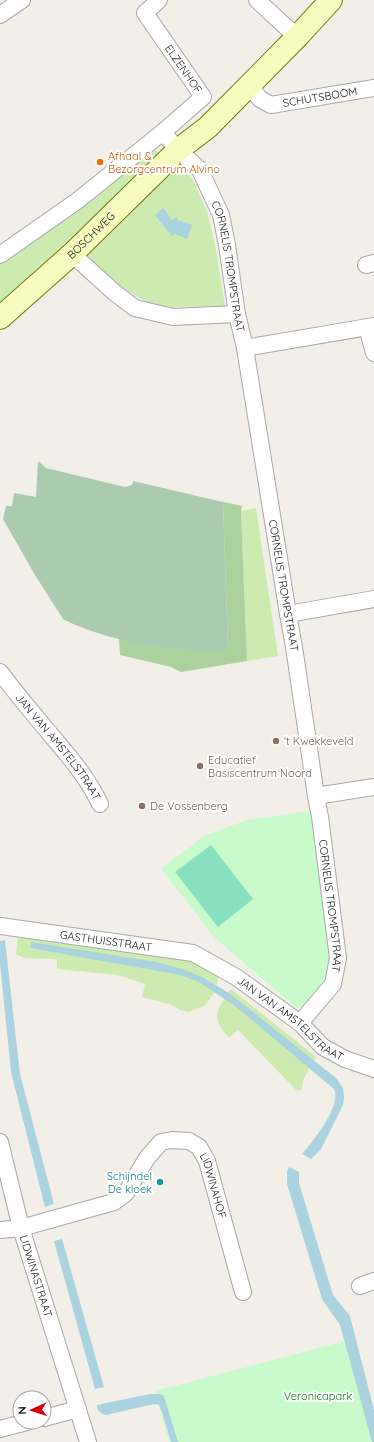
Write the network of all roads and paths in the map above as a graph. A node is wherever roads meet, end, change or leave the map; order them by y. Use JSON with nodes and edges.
{"nodes":[{"id":1,"x":22,"y":0,"type":"edge"},
{"id":2,"x":159,"y":0,"type":"edge"},
{"id":3,"x":257,"y":0,"type":"edge"},
{"id":4,"x":331,"y":0,"type":"edge"},
{"id":5,"x":1,"y":12,"type":"edge"},
{"id":6,"x":298,"y":36,"type":"junction"},
{"id":7,"x":249,"y":86,"type":"junction"},
{"id":8,"x":374,"y":88,"type":"edge"},
{"id":9,"x":163,"y":132,"type":"junction"},
{"id":10,"x":178,"y":150,"type":"junction"},
{"id":11,"x":72,"y":254,"type":"junction"},
{"id":12,"x":0,"y":255,"type":"edge"},
{"id":13,"x":237,"y":314,"type":"junction"},
{"id":14,"x":0,"y":318,"type":"edge"},
{"id":15,"x":371,"y":326,"type":"edge"},
{"id":16,"x":245,"y":348,"type":"junction"},
{"id":17,"x":374,"y":354,"type":"edge"},
{"id":18,"x":374,"y":599,"type":"edge"},
{"id":19,"x":288,"y":614,"type":"junction"},
{"id":20,"x":0,"y":672,"type":"edge"},
{"id":21,"x":374,"y":787,"type":"edge"},
{"id":22,"x":316,"y":796,"type":"junction"},
{"id":23,"x":100,"y":804,"type":"dead end"},
{"id":24,"x":0,"y":926,"type":"edge"},
{"id":25,"x":211,"y":962,"type":"joint"},
{"id":26,"x":300,"y":1024,"type":"junction"},
{"id":27,"x":374,"y":1069,"type":"edge"},
{"id":28,"x":0,"y":1142,"type":"edge"},
{"id":29,"x":21,"y":1228,"type":"junction"},
{"id":30,"x":0,"y":1230,"type":"edge"},
{"id":31,"x":243,"y":1292,"type":"dead end"},
{"id":32,"x":78,"y":1409,"type":"junction"},
{"id":33,"x":52,"y":1416,"type":"edge"},
{"id":34,"x":12,"y":1426,"type":"edge"},
{"id":35,"x":0,"y":1429,"type":"edge"},
{"id":36,"x":88,"y":1442,"type":"edge"}],
"edges":[{"from":1,"to":5,"type":"street"},
{"from":2,"to":9,"type":"street","name":"ELZENHOF"},
{"from":3,"to":6,"type":"street"},
{"from":4,"to":6,"type":"street","name":"BOSCHWEG"},
{"from":6,"to":7,"type":"street","name":"BOSCHWEG"},
{"from":7,"to":8,"type":"street","name":"SCHUTSBOOM"},
{"from":7,"to":10,"type":"street","name":"BOSCHWEG"},
{"from":9,"to":10,"type":"street"},
{"from":9,"to":12,"type":"street"},
{"from":10,"to":11,"type":"street","name":"BOSCHWEG"},
{"from":10,"to":13,"type":"street","name":"CORNELIS TROMPSTRAAT"},
{"from":11,"to":13,"type":"street"},
{"from":11,"to":14,"type":"street","name":"BOSCHWEG"},
{"from":13,"to":16,"type":"street","name":"CORNELIS TROMPSTRAAT"},
{"from":15,"to":16,"type":"street"},
{"from":15,"to":17,"type":"street"},
{"from":16,"to":19,"type":"street","name":"CORNELIS TROMPSTRAAT"},
{"from":18,"to":19,"type":"street"},
{"from":19,"to":22,"type":"street","name":"CORNELIS TROMPSTRAAT"},
{"from":20,"to":23,"type":"street","name":"JAN VAN AMSTELSTRAAT"},
{"from":21,"to":22,"type":"street"},
{"from":22,"to":26,"type":"street","name":"CORNELIS TROMPSTRAAT"},
{"from":24,"to":25,"type":"street","name":"GASTHUISSTRAAT"},
{"from":25,"to":26,"type":"street","name":"JAN VAN AMSTELSTRAAT"},
{"from":26,"to":27,"type":"street","name":"JAN VAN AMSTELSTRAAT"},
{"from":28,"to":29,"type":"street","name":"LIDWINASTRAAT"},
{"from":29,"to":30,"type":"street"},
{"from":29,"to":31,"type":"street","name":"LIDWINAHOF"},
{"from":29,"to":32,"type":"street","name":"LIDWINASTRAAT"},
{"from":32,"to":33,"type":"street"},
{"from":32,"to":36,"type":"street","name":"LIDWINASTRAAT"},
{"from":34,"to":35,"type":"street"}]}
